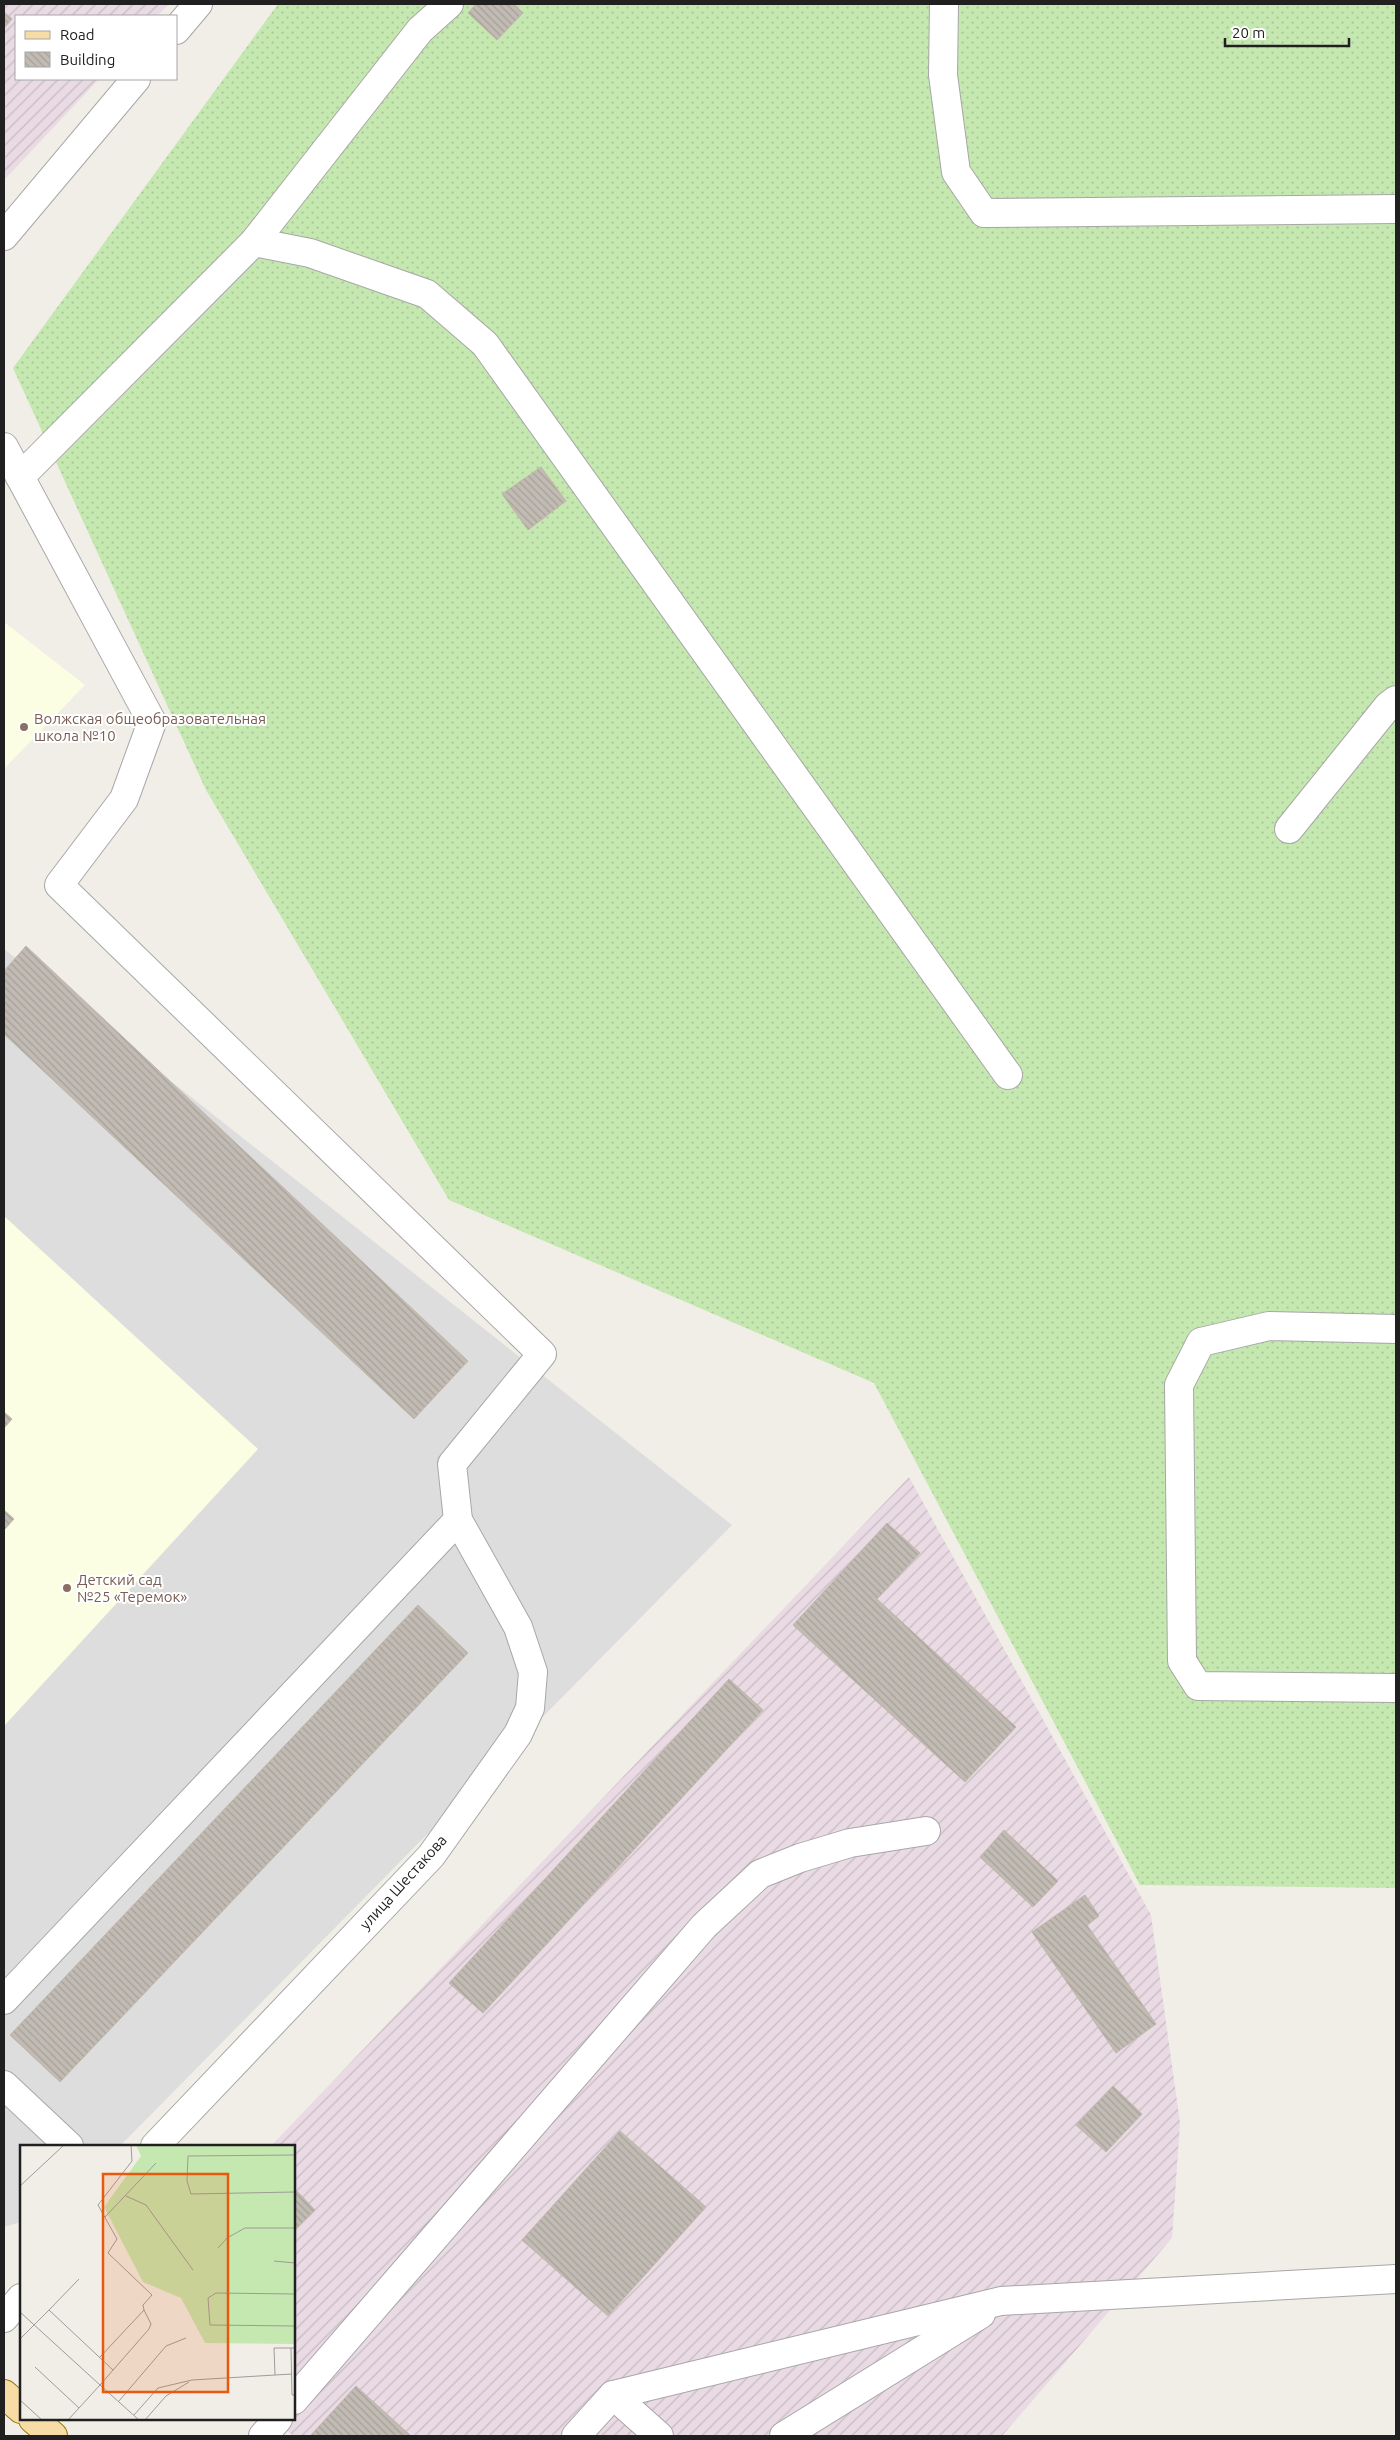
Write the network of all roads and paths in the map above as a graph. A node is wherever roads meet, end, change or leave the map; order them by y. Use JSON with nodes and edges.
{"nodes":[{"id":1,"x":198,"y":4,"type":"edge"},
{"id":2,"x":449,"y":4,"type":"edge"},
{"id":3,"x":944,"y":4,"type":"edge"},
{"id":4,"x":178,"y":28,"type":"edge"},
{"id":5,"x":135,"y":80,"type":"edge"},
{"id":6,"x":1396,"y":209,"type":"edge"},
{"id":7,"x":4,"y":236,"type":"edge"},
{"id":8,"x":254,"y":242,"type":"junction"},
{"id":9,"x":4,"y":447,"type":"edge"},
{"id":10,"x":20,"y":477,"type":"junction"},
{"id":11,"x":1396,"y":700,"type":"edge"},
{"id":12,"x":1289,"y":828,"type":"dead end"},
{"id":13,"x":1008,"y":1075,"type":"dead end"},
{"id":14,"x":1396,"y":1328,"type":"edge"},
{"id":15,"x":458,"y":1520,"type":"junction"},
{"id":16,"x":1396,"y":1688,"type":"edge"},
{"id":17,"x":926,"y":1831,"type":"dead end"},
{"id":18,"x":4,"y":2000,"type":"edge"},
{"id":19,"x":4,"y":2085,"type":"edge"},
{"id":20,"x":68,"y":2145,"type":"edge"},
{"id":21,"x":156,"y":2145,"type":"edge"},
{"id":22,"x":1396,"y":2278,"type":"edge"},
{"id":23,"x":20,"y":2299,"type":"edge"},
{"id":24,"x":1001,"y":2301,"type":"junction"},
{"id":25,"x":4,"y":2318,"type":"edge"},
{"id":26,"x":4,"y":2394,"type":"edge"},
{"id":27,"x":613,"y":2395,"type":"junction"},
{"id":28,"x":295,"y":2399,"type":"edge"},
{"id":29,"x":20,"y":2408,"type":"edge"},
{"id":30,"x":34,"y":2420,"type":"edge"},
{"id":31,"x":277,"y":2420,"type":"edge"},
{"id":32,"x":53,"y":2436,"type":"edge"},
{"id":33,"x":263,"y":2436,"type":"edge"},
{"id":34,"x":576,"y":2436,"type":"edge"},
{"id":35,"x":659,"y":2436,"type":"edge"},
{"id":36,"x":784,"y":2436,"type":"edge"}],
"edges":[{"from":1,"to":4,"type":"street"},
{"from":2,"to":8,"type":"street"},
{"from":3,"to":6,"type":"street"},
{"from":5,"to":7,"type":"street"},
{"from":8,"to":10,"type":"street"},
{"from":8,"to":13,"type":"street"},
{"from":9,"to":10,"type":"street"},
{"from":10,"to":15,"type":"street"},
{"from":11,"to":12,"type":"street"},
{"from":14,"to":16,"type":"street"},
{"from":15,"to":18,"type":"street"},
{"from":15,"to":21,"type":"street","name":"улица Шестакова"},
{"from":17,"to":28,"type":"street"},
{"from":19,"to":20,"type":"street"},
{"from":22,"to":24,"type":"street"},
{"from":23,"to":25,"type":"street"},
{"from":24,"to":27,"type":"street"},
{"from":24,"to":36,"type":"street"},
{"from":26,"to":29,"type":"main road"},
{"from":27,"to":34,"type":"street"},
{"from":27,"to":35,"type":"street"},
{"from":30,"to":32,"type":"main road"},
{"from":31,"to":33,"type":"street"}]}
